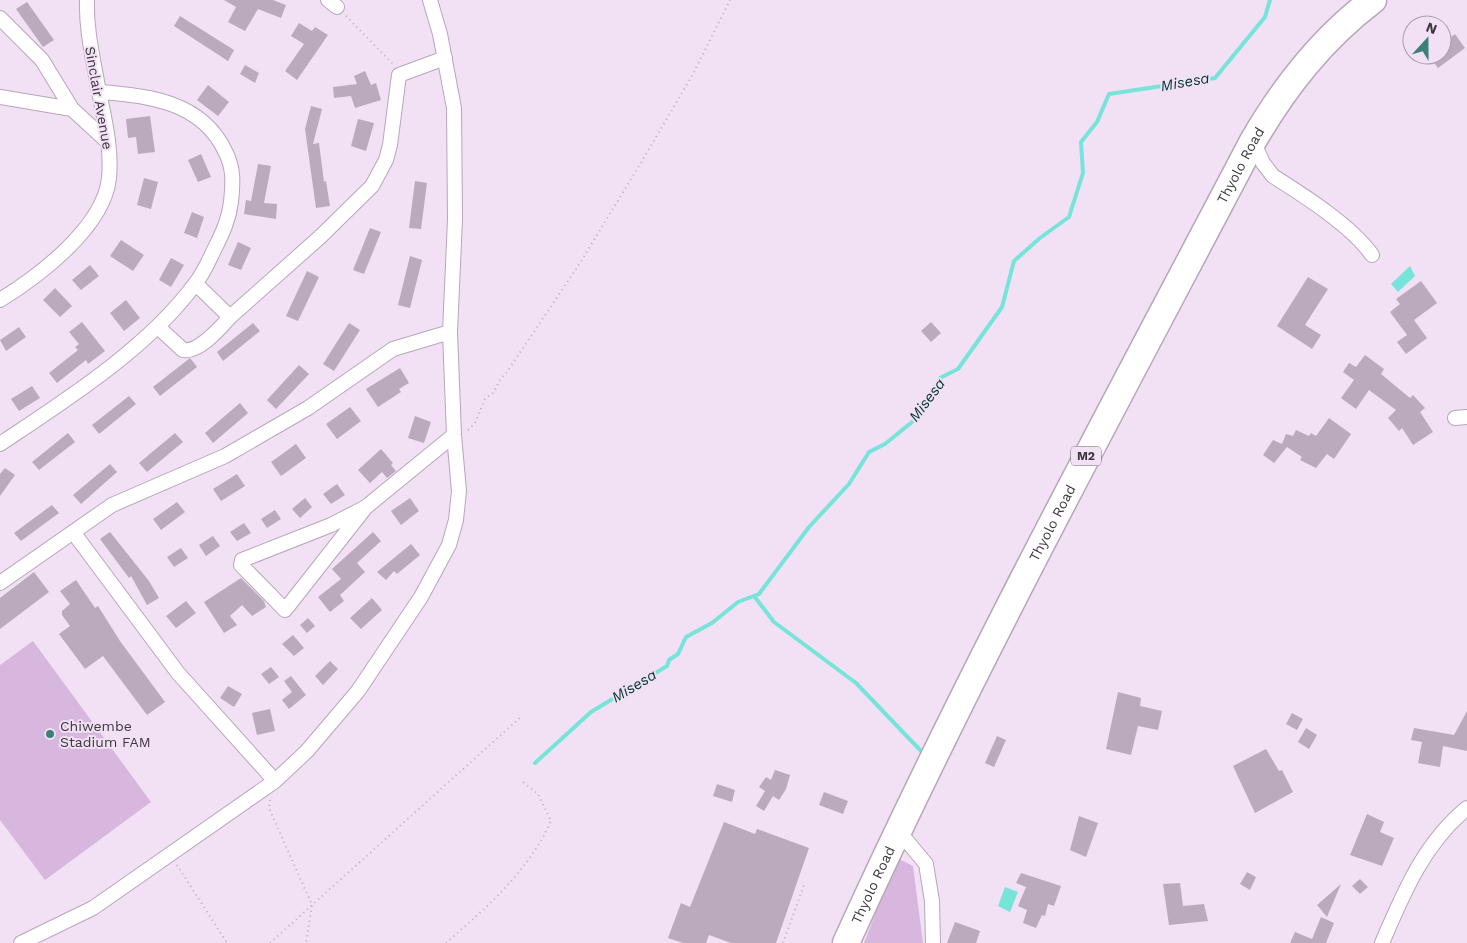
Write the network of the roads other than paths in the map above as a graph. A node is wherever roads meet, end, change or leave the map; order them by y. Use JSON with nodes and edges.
{"nodes":[{"id":1,"x":87,"y":0,"type":"edge"},
{"id":2,"x":430,"y":0,"type":"edge"},
{"id":3,"x":1373,"y":0,"type":"edge"},
{"id":4,"x":0,"y":18,"type":"edge"},
{"id":5,"x":445,"y":58,"type":"junction"},
{"id":6,"x":99,"y":92,"type":"junction"},
{"id":7,"x":0,"y":97,"type":"edge"},
{"id":8,"x":72,"y":109,"type":"junction"},
{"id":9,"x":1253,"y":141,"type":"junction"},
{"id":10,"x":108,"y":142,"type":"junction"},
{"id":11,"x":1372,"y":255,"type":"dead end"},
{"id":12,"x":196,"y":284,"type":"junction"},
{"id":13,"x":0,"y":300,"type":"edge"},
{"id":14,"x":230,"y":317,"type":"junction"},
{"id":15,"x":158,"y":327,"type":"junction"},
{"id":16,"x":450,"y":332,"type":"junction"},
{"id":17,"x":454,"y":435,"type":"junction"},
{"id":18,"x":0,"y":444,"type":"edge"},
{"id":19,"x":366,"y":507,"type":"junction"},
{"id":20,"x":73,"y":532,"type":"junction"},
{"id":21,"x":0,"y":582,"type":"edge"},
{"id":22,"x":275,"y":781,"type":"junction"},
{"id":23,"x":1467,"y":808,"type":"edge"},
{"id":24,"x":897,"y":829,"type":"junction"},
{"id":25,"x":21,"y":943,"type":"edge"},
{"id":26,"x":846,"y":943,"type":"edge"},
{"id":27,"x":933,"y":943,"type":"edge"},
{"id":28,"x":1382,"y":943,"type":"edge"}],
"edges":[{"from":1,"to":6,"type":"street","name":"Sinclair Avenue"},
{"from":2,"to":5,"type":"street"},
{"from":3,"to":9,"type":"highway","name":"Thyolo Road","number":"M2"},
{"from":4,"to":8,"type":"street"},
{"from":5,"to":14,"type":"street"},
{"from":5,"to":16,"type":"street"},
{"from":6,"to":10,"type":"street","name":"Sinclair Avenue"},
{"from":6,"to":12,"type":"street"},
{"from":7,"to":8,"type":"street"},
{"from":8,"to":10,"type":"street"},
{"from":9,"to":11,"type":"street"},
{"from":9,"to":24,"type":"highway","name":"Thyolo Road","number":"M2"},
{"from":10,"to":13,"type":"street","name":"Sinclair Avenue"},
{"from":12,"to":14,"type":"street"},
{"from":12,"to":15,"type":"street"},
{"from":14,"to":15,"type":"street"},
{"from":15,"to":18,"type":"street"},
{"from":16,"to":17,"type":"street"},
{"from":16,"to":20,"type":"street"},
{"from":17,"to":19,"type":"street"},
{"from":17,"to":22,"type":"street"},
{"from":19,"to":19,"type":"street"},
{"from":20,"to":21,"type":"street"},
{"from":20,"to":22,"type":"street"},
{"from":22,"to":25,"type":"street"},
{"from":23,"to":28,"type":"street"},
{"from":24,"to":26,"type":"highway","name":"Thyolo Road","number":"M2"},
{"from":24,"to":27,"type":"street"}]}
